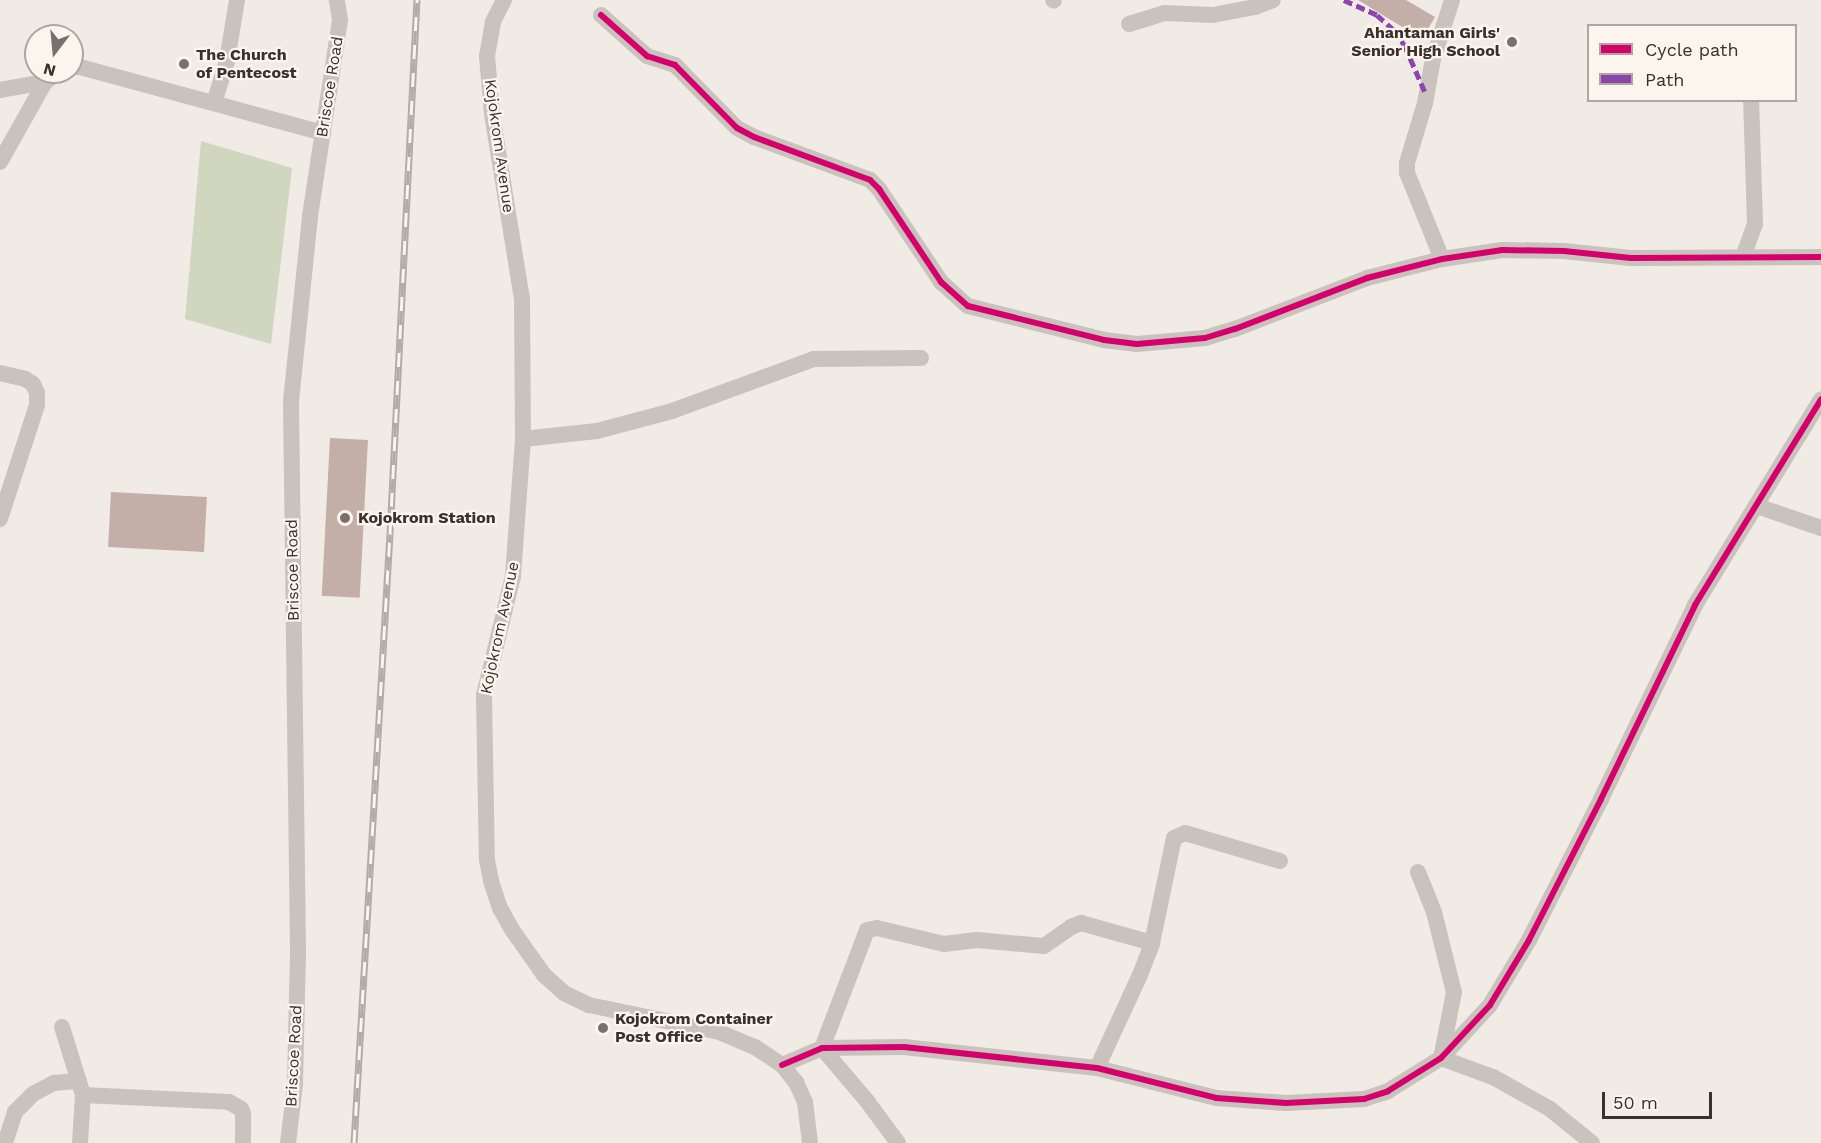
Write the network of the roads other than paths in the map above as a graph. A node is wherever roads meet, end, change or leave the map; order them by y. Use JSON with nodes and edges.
{"nodes":[{"id":1,"x":237,"y":0,"type":"edge"},
{"id":2,"x":338,"y":0,"type":"edge"},
{"id":3,"x":504,"y":0,"type":"edge"},
{"id":4,"x":1274,"y":0,"type":"edge"},
{"id":5,"x":1452,"y":0,"type":"edge"},
{"id":6,"x":601,"y":15,"type":"dead end"},
{"id":7,"x":1130,"y":24,"type":"dead end"},
{"id":8,"x":84,"y":68,"type":"edge"},
{"id":9,"x":24,"y":84,"type":"edge"},
{"id":10,"x":48,"y":84,"type":"edge"},
{"id":11,"x":0,"y":90,"type":"edge"},
{"id":12,"x":1751,"y":102,"type":"edge"},
{"id":13,"x":214,"y":103,"type":"junction"},
{"id":14,"x":323,"y":133,"type":"junction"},
{"id":15,"x":0,"y":162,"type":"edge"},
{"id":16,"x":1743,"y":257,"type":"junction"},
{"id":17,"x":1821,"y":258,"type":"edge"},
{"id":18,"x":1442,"y":259,"type":"junction"},
{"id":19,"x":921,"y":358,"type":"dead end"},
{"id":20,"x":0,"y":373,"type":"edge"},
{"id":21,"x":1821,"y":399,"type":"edge"},
{"id":22,"x":523,"y":439,"type":"junction"},
{"id":23,"x":1757,"y":506,"type":"junction"},
{"id":24,"x":0,"y":519,"type":"edge"},
{"id":25,"x":1821,"y":528,"type":"edge"},
{"id":26,"x":1280,"y":861,"type":"dead end"},
{"id":27,"x":1419,"y":872,"type":"dead end"},
{"id":28,"x":1152,"y":944,"type":"junction"},
{"id":29,"x":62,"y":1028,"type":"dead end"},
{"id":30,"x":822,"y":1048,"type":"junction"},
{"id":31,"x":1441,"y":1058,"type":"junction"},
{"id":32,"x":782,"y":1065,"type":"junction"},
{"id":33,"x":1097,"y":1068,"type":"junction"},
{"id":34,"x":81,"y":1088,"type":"junction"},
{"id":35,"x":5,"y":1143,"type":"edge"},
{"id":36,"x":80,"y":1143,"type":"edge"},
{"id":37,"x":243,"y":1143,"type":"edge"},
{"id":38,"x":288,"y":1143,"type":"edge"},
{"id":39,"x":810,"y":1143,"type":"edge"},
{"id":40,"x":898,"y":1143,"type":"edge"},
{"id":41,"x":1592,"y":1143,"type":"edge"}],
"edges":[{"from":1,"to":13,"type":"street"},
{"from":2,"to":14,"type":"street","name":"Briscoe Road"},
{"from":3,"to":22,"type":"street","name":"Kojokrom Avenue"},
{"from":4,"to":7,"type":"street"},
{"from":5,"to":18,"type":"street"},
{"from":6,"to":18,"type":"street"},
{"from":8,"to":13,"type":"street"},
{"from":9,"to":11,"type":"street"},
{"from":10,"to":15,"type":"street"},
{"from":12,"to":16,"type":"street"},
{"from":13,"to":14,"type":"street"},
{"from":14,"to":38,"type":"street","name":"Briscoe Road"},
{"from":16,"to":17,"type":"street"},
{"from":16,"to":18,"type":"street"},
{"from":19,"to":22,"type":"street"},
{"from":20,"to":24,"type":"street"},
{"from":21,"to":23,"type":"street"},
{"from":22,"to":32,"type":"street","name":"Kojokrom Avenue"},
{"from":23,"to":25,"type":"street"},
{"from":23,"to":31,"type":"street"},
{"from":26,"to":28,"type":"street"},
{"from":27,"to":31,"type":"street"},
{"from":28,"to":30,"type":"street"},
{"from":28,"to":33,"type":"street"},
{"from":29,"to":34,"type":"street"},
{"from":30,"to":32,"type":"street"},
{"from":30,"to":33,"type":"street"},
{"from":30,"to":40,"type":"street"},
{"from":31,"to":33,"type":"street"},
{"from":31,"to":41,"type":"street"},
{"from":32,"to":39,"type":"street","name":"Kojokrom Avenue"},
{"from":34,"to":35,"type":"street"},
{"from":34,"to":36,"type":"street"},
{"from":34,"to":37,"type":"street"}]}
